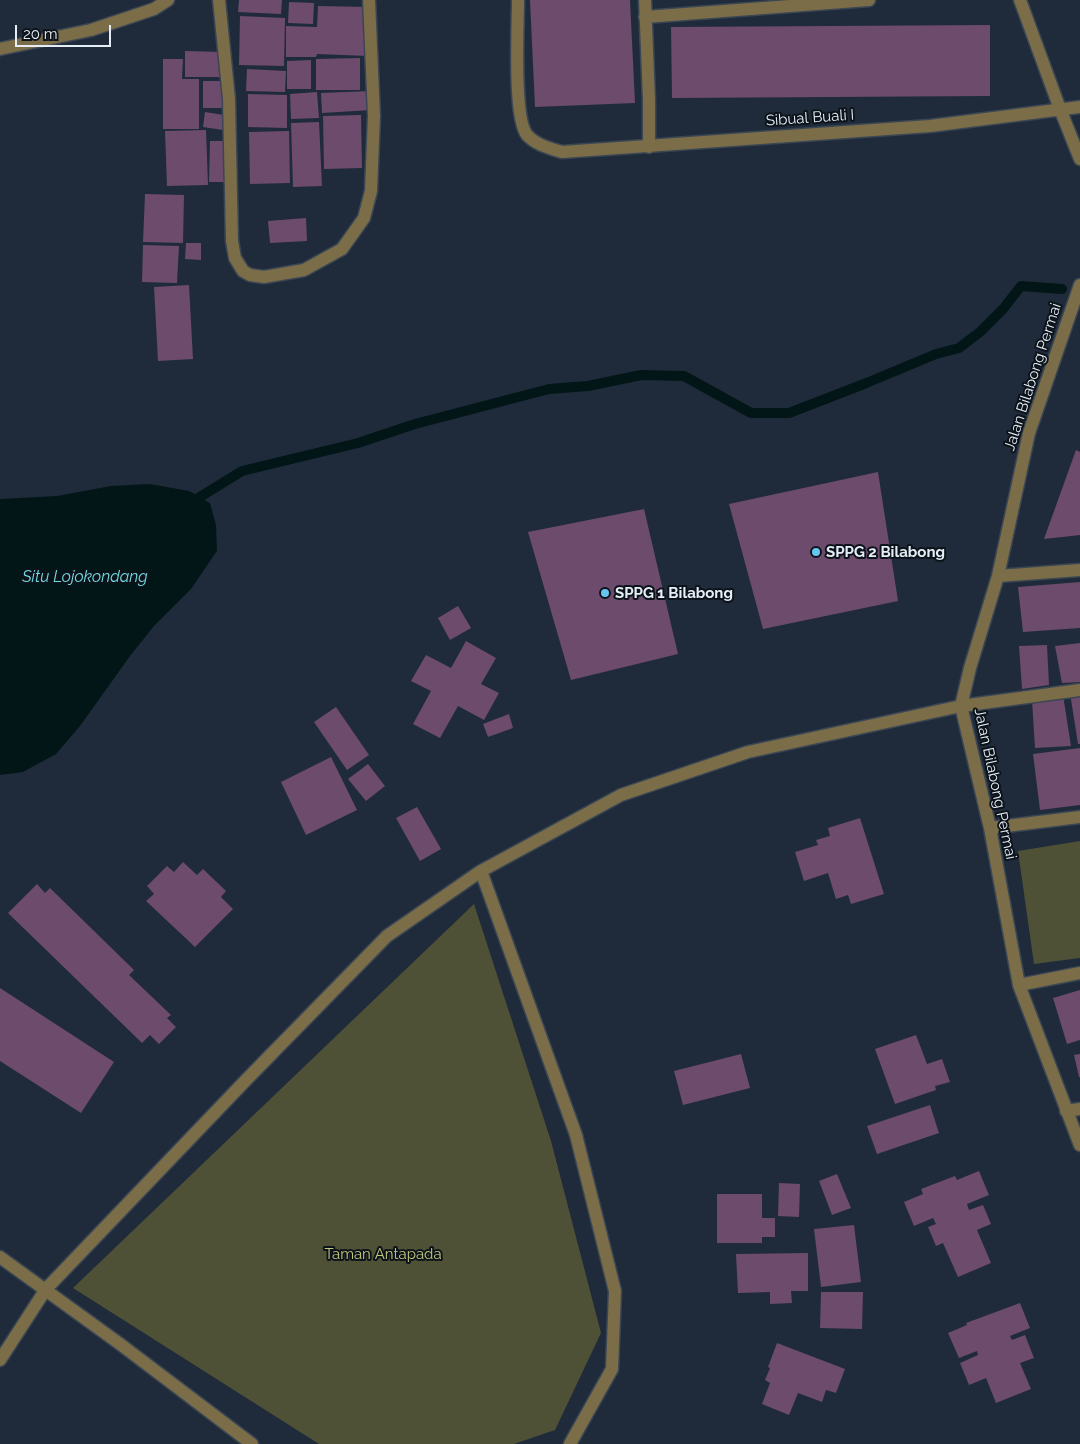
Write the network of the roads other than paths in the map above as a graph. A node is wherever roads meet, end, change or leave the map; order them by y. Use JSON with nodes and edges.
{"nodes":[{"id":1,"x":168,"y":0,"type":"edge"},
{"id":2,"x":219,"y":0,"type":"edge"},
{"id":3,"x":369,"y":0,"type":"edge"},
{"id":4,"x":518,"y":0,"type":"edge"},
{"id":5,"x":645,"y":0,"type":"edge"},
{"id":6,"x":869,"y":0,"type":"edge"},
{"id":7,"x":1020,"y":0,"type":"edge"},
{"id":8,"x":645,"y":18,"type":"junction"},
{"id":9,"x":0,"y":50,"type":"edge"},
{"id":10,"x":1080,"y":107,"type":"edge"},
{"id":11,"x":1060,"y":110,"type":"junction"},
{"id":12,"x":649,"y":147,"type":"junction"},
{"id":13,"x":1080,"y":159,"type":"edge"},
{"id":14,"x":1080,"y":285,"type":"edge"},
{"id":15,"x":1080,"y":570,"type":"edge"},
{"id":16,"x":998,"y":576,"type":"junction"},
{"id":17,"x":1080,"y":690,"type":"edge"},
{"id":18,"x":961,"y":706,"type":"junction"},
{"id":19,"x":1080,"y":817,"type":"edge"},
{"id":20,"x":990,"y":828,"type":"junction"},
{"id":21,"x":481,"y":871,"type":"junction"},
{"id":22,"x":1080,"y":973,"type":"edge"},
{"id":23,"x":1019,"y":985,"type":"junction"},
{"id":24,"x":1080,"y":1109,"type":"edge"},
{"id":25,"x":1066,"y":1111,"type":"junction"},
{"id":26,"x":1080,"y":1145,"type":"edge"},
{"id":27,"x":0,"y":1257,"type":"edge"},
{"id":28,"x":46,"y":1289,"type":"junction"},
{"id":29,"x":0,"y":1360,"type":"edge"},
{"id":30,"x":252,"y":1444,"type":"edge"},
{"id":31,"x":570,"y":1444,"type":"edge"}],
"edges":[{"from":1,"to":9,"type":"street"},
{"from":2,"to":3,"type":"street"},
{"from":4,"to":12,"type":"street","name":"Sibual Buali I"},
{"from":5,"to":8,"type":"street"},
{"from":6,"to":8,"type":"street"},
{"from":7,"to":11,"type":"street"},
{"from":8,"to":12,"type":"street"},
{"from":10,"to":11,"type":"street","name":"Sibual Buali I"},
{"from":11,"to":12,"type":"street","name":"Sibual Buali I"},
{"from":11,"to":13,"type":"street"},
{"from":14,"to":16,"type":"street","name":"Jalan Bilabong Permai"},
{"from":15,"to":16,"type":"street"},
{"from":16,"to":18,"type":"street","name":"Jalan Bilabong Permai"},
{"from":17,"to":18,"type":"street"},
{"from":18,"to":20,"type":"street","name":"Jalan Bilabong Permai"},
{"from":18,"to":21,"type":"street"},
{"from":19,"to":20,"type":"street"},
{"from":20,"to":23,"type":"street","name":"Jalan Bilabong Permai"},
{"from":21,"to":28,"type":"street"},
{"from":21,"to":31,"type":"street"},
{"from":22,"to":23,"type":"street"},
{"from":23,"to":25,"type":"street","name":"Jalan Bilabong Permai"},
{"from":24,"to":25,"type":"street"},
{"from":25,"to":26,"type":"street","name":"Jalan Bilabong Permai"},
{"from":27,"to":28,"type":"street"},
{"from":28,"to":29,"type":"street"},
{"from":28,"to":30,"type":"street"}]}
